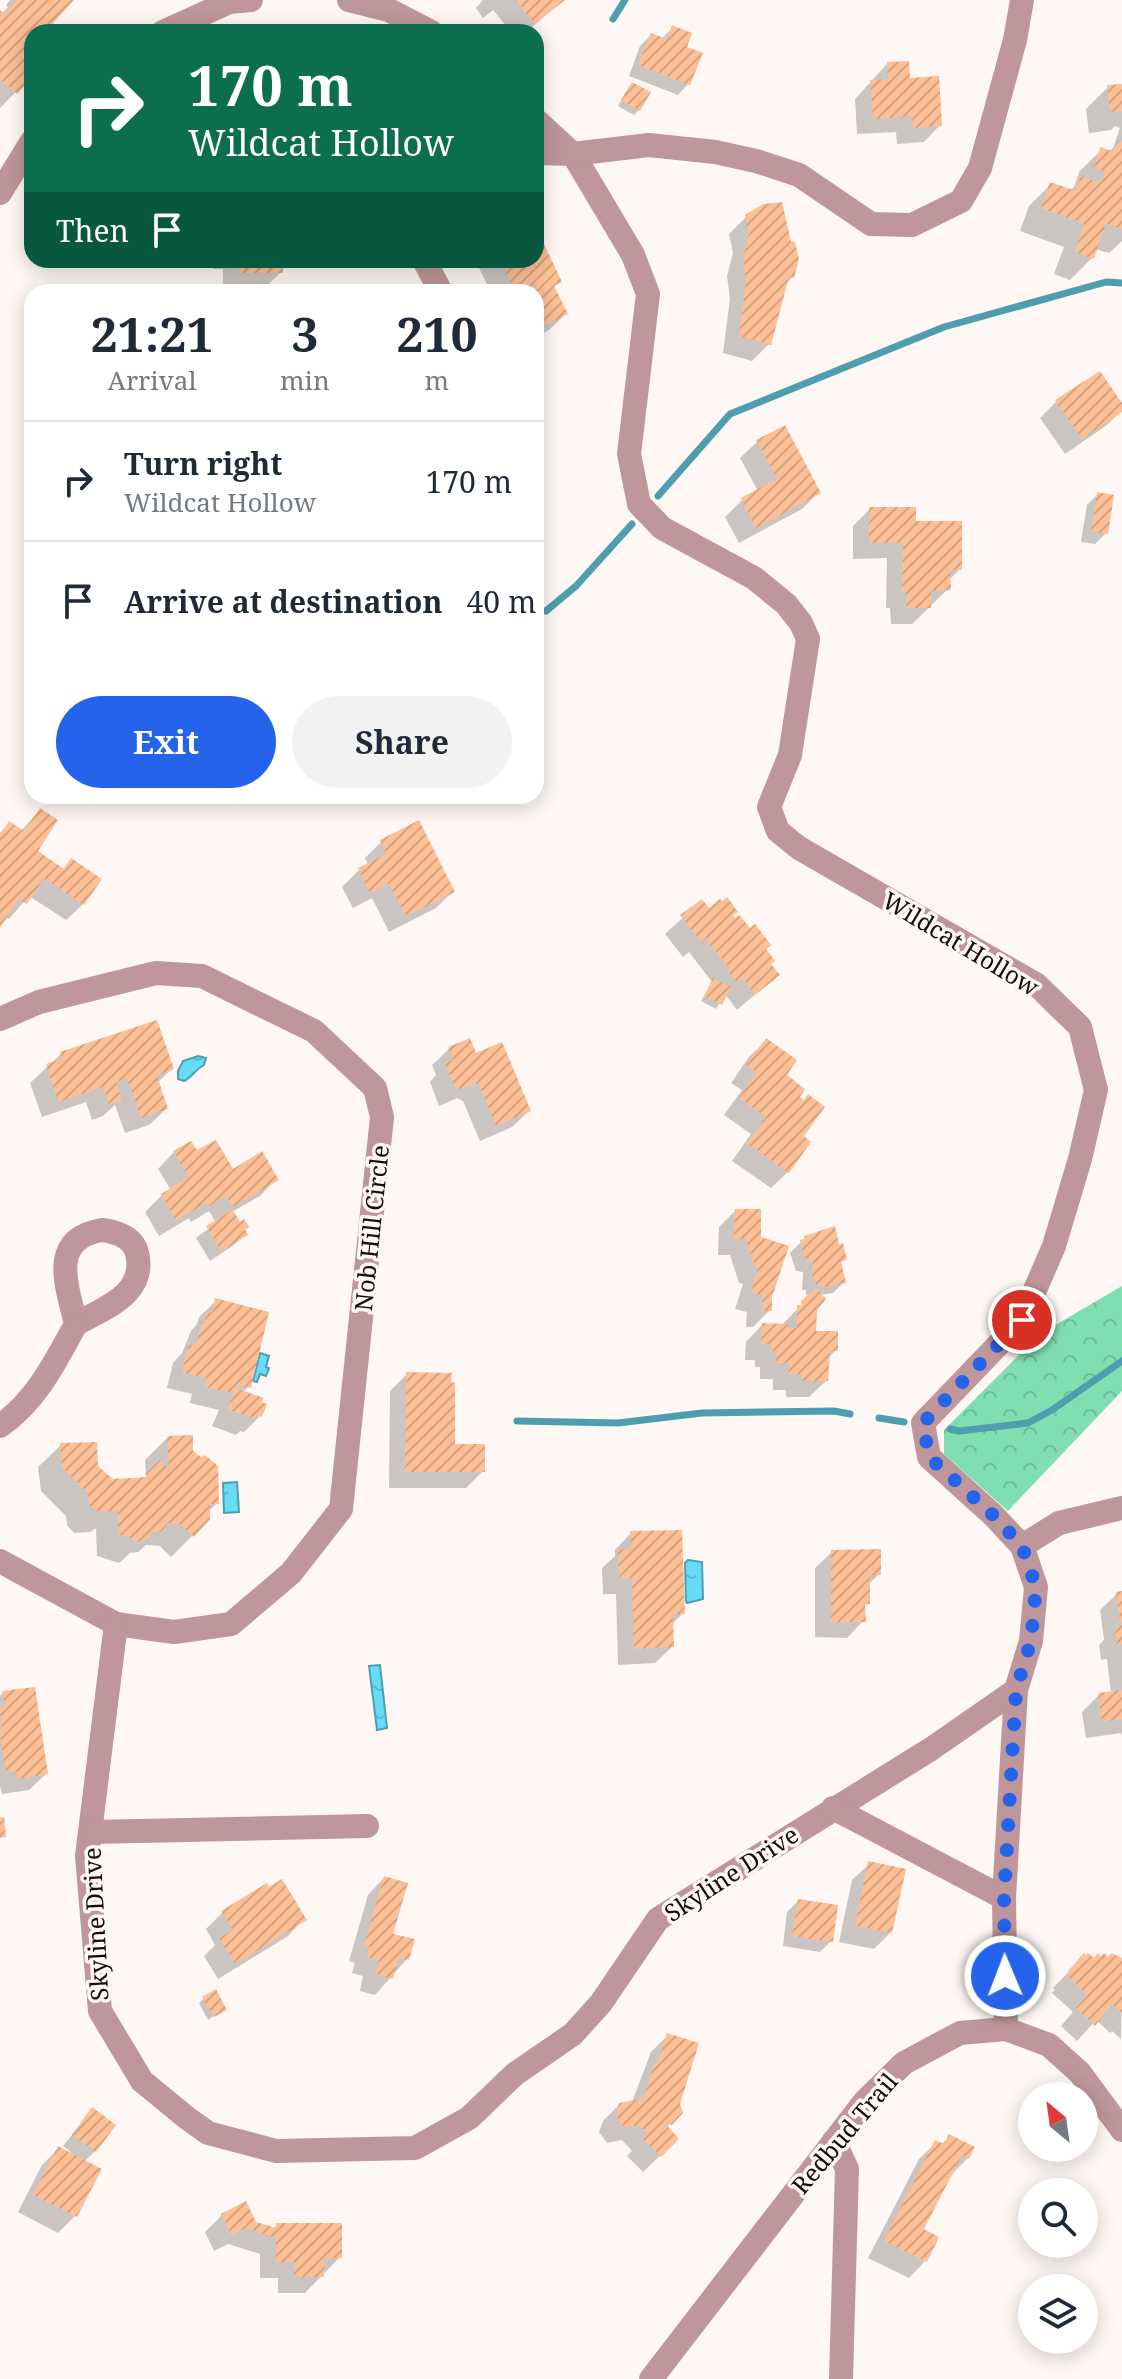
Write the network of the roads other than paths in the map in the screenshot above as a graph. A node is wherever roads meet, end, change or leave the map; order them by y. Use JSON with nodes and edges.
{"nodes":[{"id":1,"x":251,"y":0,"type":"edge"},
{"id":2,"x":349,"y":0,"type":"edge"},
{"id":3,"x":1022,"y":0,"type":"edge"},
{"id":4,"x":181,"y":24,"type":"edge"},
{"id":5,"x":416,"y":24,"type":"edge"},
{"id":6,"x":544,"y":127,"type":"edge"},
{"id":7,"x":544,"y":153,"type":"edge"},
{"id":8,"x":24,"y":154,"type":"edge"},
{"id":9,"x":573,"y":154,"type":"junction"},
{"id":10,"x":0,"y":193,"type":"edge"},
{"id":11,"x":0,"y":1019,"type":"edge"},
{"id":12,"x":76,"y":1324,"type":"dead end"},
{"id":13,"x":0,"y":1426,"type":"edge"},
{"id":14,"x":1122,"y":1508,"type":"edge"},
{"id":15,"x":1022,"y":1546,"type":"junction"},
{"id":16,"x":0,"y":1561,"type":"edge"},
{"id":17,"x":116,"y":1624,"type":"junction"},
{"id":18,"x":1016,"y":1690,"type":"junction"},
{"id":19,"x":833,"y":1808,"type":"junction"},
{"id":20,"x":367,"y":1826,"type":"dead end"},
{"id":21,"x":91,"y":1832,"type":"junction"},
{"id":22,"x":1004,"y":1898,"type":"junction"},
{"id":23,"x":1006,"y":2029,"type":"junction"},
{"id":24,"x":1122,"y":2130,"type":"edge"},
{"id":25,"x":834,"y":2141,"type":"junction"},
{"id":26,"x":651,"y":2379,"type":"edge"},
{"id":27,"x":841,"y":2379,"type":"edge"}],
"edges":[{"from":1,"to":4,"type":"street"},
{"from":2,"to":5,"type":"street"},
{"from":3,"to":9,"type":"street"},
{"from":6,"to":9,"type":"street","name":"Wildcat Hollow"},
{"from":7,"to":9,"type":"street"},
{"from":8,"to":10,"type":"street"},
{"from":9,"to":15,"type":"street","name":"Wildcat Hollow"},
{"from":11,"to":17,"type":"street","name":"Nob Hill Circle"},
{"from":12,"to":13,"type":"street"},
{"from":14,"to":15,"type":"street"},
{"from":15,"to":18,"type":"street","name":"Wildcat Hollow"},
{"from":16,"to":17,"type":"street"},
{"from":17,"to":21,"type":"street","name":"Skyline Drive"},
{"from":18,"to":19,"type":"street","name":"Skyline Drive"},
{"from":18,"to":22,"type":"street","name":"Wildcat Hollow"},
{"from":19,"to":21,"type":"street","name":"Skyline Drive"},
{"from":19,"to":22,"type":"street"},
{"from":20,"to":21,"type":"street"},
{"from":22,"to":23,"type":"street","name":"Wildcat Hollow"},
{"from":23,"to":24,"type":"street","name":"Redbud Trail"},
{"from":23,"to":25,"type":"street","name":"Redbud Trail"},
{"from":25,"to":26,"type":"street","name":"Redbud Trail"},
{"from":25,"to":27,"type":"street"}]}
